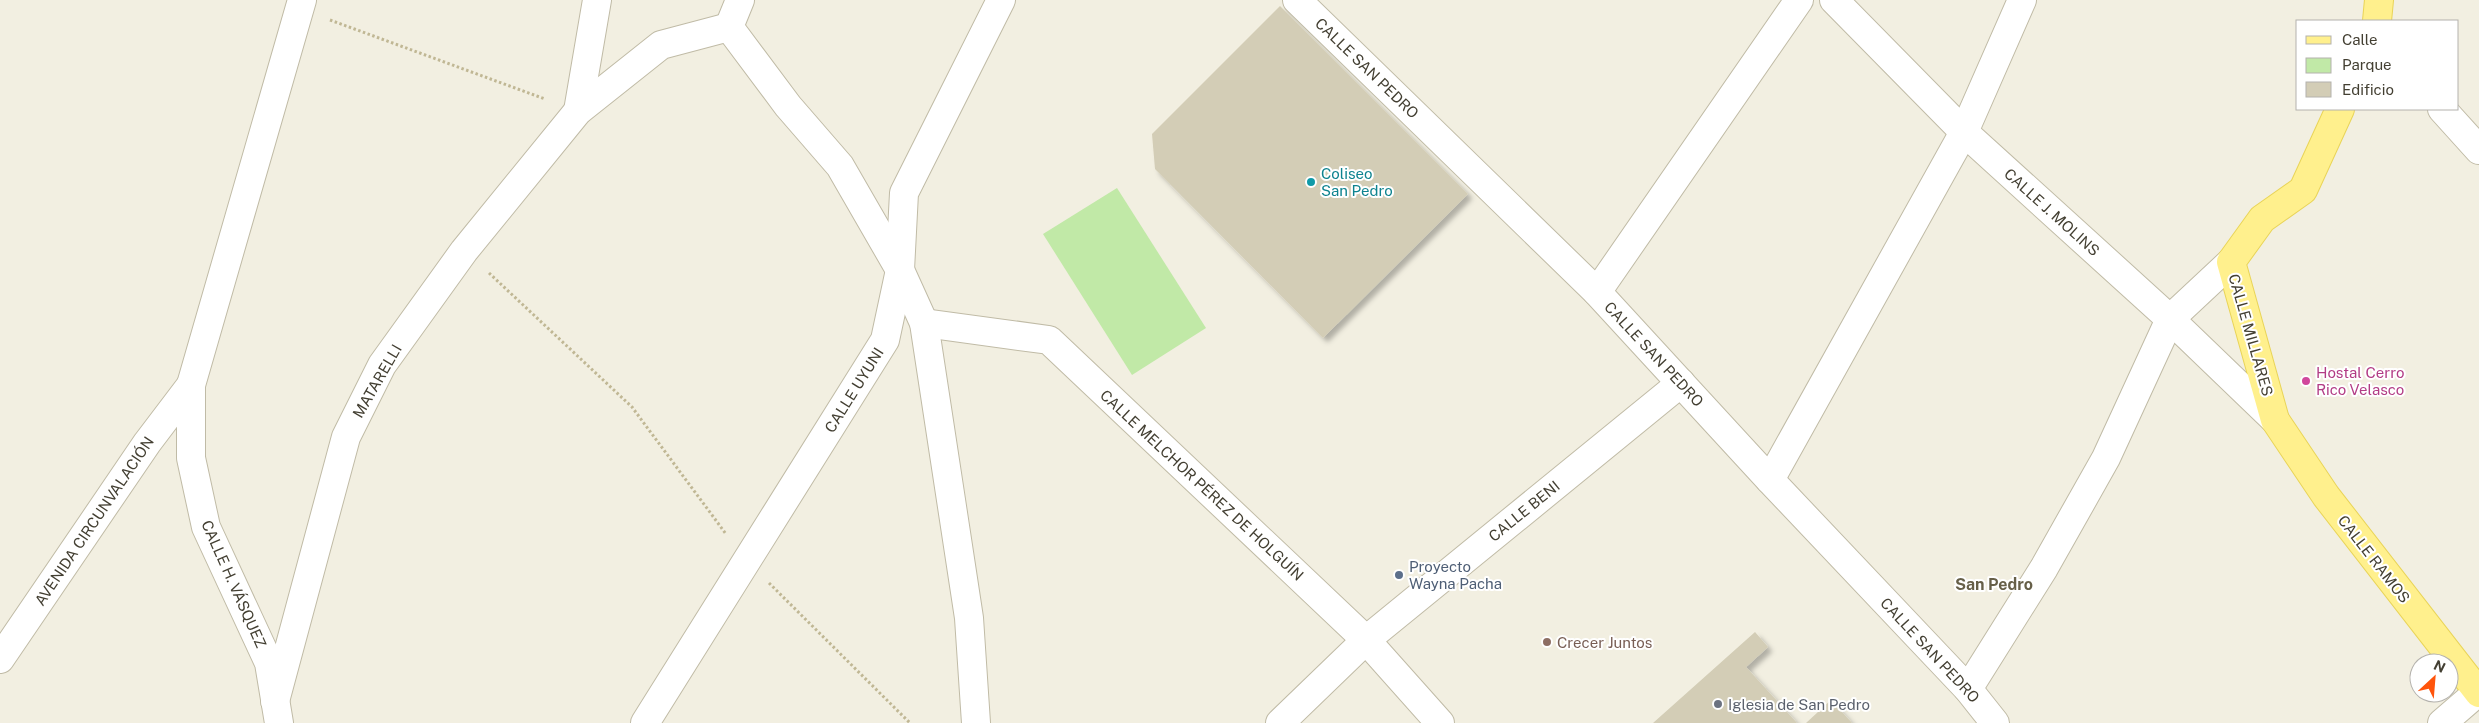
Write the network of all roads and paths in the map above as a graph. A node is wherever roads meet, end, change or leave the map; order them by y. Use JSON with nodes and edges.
{"nodes":[{"id":1,"x":597,"y":0,"type":"edge"},
{"id":2,"x":740,"y":0,"type":"edge"},
{"id":3,"x":1001,"y":0,"type":"edge"},
{"id":4,"x":1297,"y":0,"type":"edge"},
{"id":5,"x":1798,"y":0,"type":"edge"},
{"id":6,"x":1834,"y":0,"type":"edge"},
{"id":7,"x":2022,"y":0,"type":"edge"},
{"id":8,"x":2380,"y":0,"type":"edge"},
{"id":9,"x":300,"y":3,"type":"edge"},
{"id":10,"x":2377,"y":20,"type":"edge"},
{"id":11,"x":729,"y":27,"type":"junction"},
{"id":12,"x":363,"y":32,"type":"dead end"},
{"id":13,"x":2340,"y":110,"type":"edge"},
{"id":14,"x":2443,"y":110,"type":"edge"},
{"id":15,"x":578,"y":111,"type":"junction"},
{"id":16,"x":1964,"y":132,"type":"junction"},
{"id":17,"x":2479,"y":150,"type":"edge"},
{"id":18,"x":464,"y":251,"type":"junction"},
{"id":19,"x":2231,"y":262,"type":"junction"},
{"id":20,"x":900,"y":270,"type":"junction"},
{"id":21,"x":1597,"y":292,"type":"junction"},
{"id":22,"x":2170,"y":319,"type":"junction"},
{"id":23,"x":924,"y":323,"type":"junction"},
{"id":24,"x":1681,"y":383,"type":"junction"},
{"id":25,"x":191,"y":385,"type":"junction"},
{"id":26,"x":2275,"y":420,"type":"junction"},
{"id":27,"x":1770,"y":480,"type":"junction"},
{"id":28,"x":748,"y":562,"type":"junction"},
{"id":29,"x":1366,"y":640,"type":"junction"},
{"id":30,"x":0,"y":659,"type":"edge"},
{"id":31,"x":1968,"y":689,"type":"junction"},
{"id":32,"x":2479,"y":693,"type":"edge"},
{"id":33,"x":277,"y":712,"type":"edge"},
{"id":34,"x":645,"y":723,"type":"edge"},
{"id":35,"x":910,"y":723,"type":"edge"},
{"id":36,"x":976,"y":723,"type":"edge"},
{"id":37,"x":1280,"y":723,"type":"edge"},
{"id":38,"x":1440,"y":723,"type":"edge"},
{"id":39,"x":1995,"y":723,"type":"edge"},
{"id":40,"x":2442,"y":723,"type":"edge"}],
"edges":[{"from":1,"to":15,"type":"street"},
{"from":2,"to":11,"type":"street"},
{"from":3,"to":20,"type":"street","name":"CALLE UYUNI"},
{"from":4,"to":21,"type":"street","name":"CALLE SAN PEDRO"},
{"from":5,"to":21,"type":"street"},
{"from":6,"to":16,"type":"street","name":"CALLE J. MOLINS"},
{"from":7,"to":16,"type":"street"},
{"from":8,"to":10,"type":"main road"},
{"from":9,"to":25,"type":"street"},
{"from":11,"to":15,"type":"street","name":"MATARELLI"},
{"from":11,"to":20,"type":"street"},
{"from":12,"to":15,"type":"path"},
{"from":13,"to":19,"type":"main road","name":"CALLE MILLARES"},
{"from":14,"to":17,"type":"street"},
{"from":15,"to":18,"type":"street","name":"MATARELLI"},
{"from":16,"to":22,"type":"street","name":"CALLE J. MOLINS"},
{"from":16,"to":27,"type":"street"},
{"from":18,"to":28,"type":"path"},
{"from":18,"to":33,"type":"street","name":"MATARELLI"},
{"from":19,"to":22,"type":"street"},
{"from":19,"to":26,"type":"main road","name":"CALLE MILLARES"},
{"from":20,"to":23,"type":"street"},
{"from":20,"to":28,"type":"street","name":"CALLE UYUNI"},
{"from":21,"to":24,"type":"street","name":"CALLE SAN PEDRO"},
{"from":22,"to":26,"type":"street","name":"CALLE J. MOLINS"},
{"from":22,"to":31,"type":"street"},
{"from":23,"to":29,"type":"street","name":"CALLE MELCHOR PÉREZ DE HOLGUÍN"},
{"from":23,"to":36,"type":"street"},
{"from":24,"to":27,"type":"street","name":"CALLE SAN PEDRO"},
{"from":24,"to":29,"type":"street","name":"CALLE BENI"},
{"from":25,"to":30,"type":"street","name":"AVENIDA CIRCUNVALACIÓN"},
{"from":25,"to":33,"type":"street","name":"CALLE H. VÁSQUEZ"},
{"from":26,"to":32,"type":"main road","name":"CALLE RAMOS"},
{"from":27,"to":31,"type":"street","name":"CALLE SAN PEDRO"},
{"from":28,"to":34,"type":"street","name":"CALLE UYUNI"},
{"from":28,"to":35,"type":"path"},
{"from":29,"to":37,"type":"street","name":"CALLE BENI"},
{"from":29,"to":38,"type":"street","name":"CALLE MELCHOR PÉREZ DE HOLGUÍN"},
{"from":31,"to":39,"type":"street","name":"CALLE SAN PEDRO"},
{"from":32,"to":40,"type":"street"}]}
